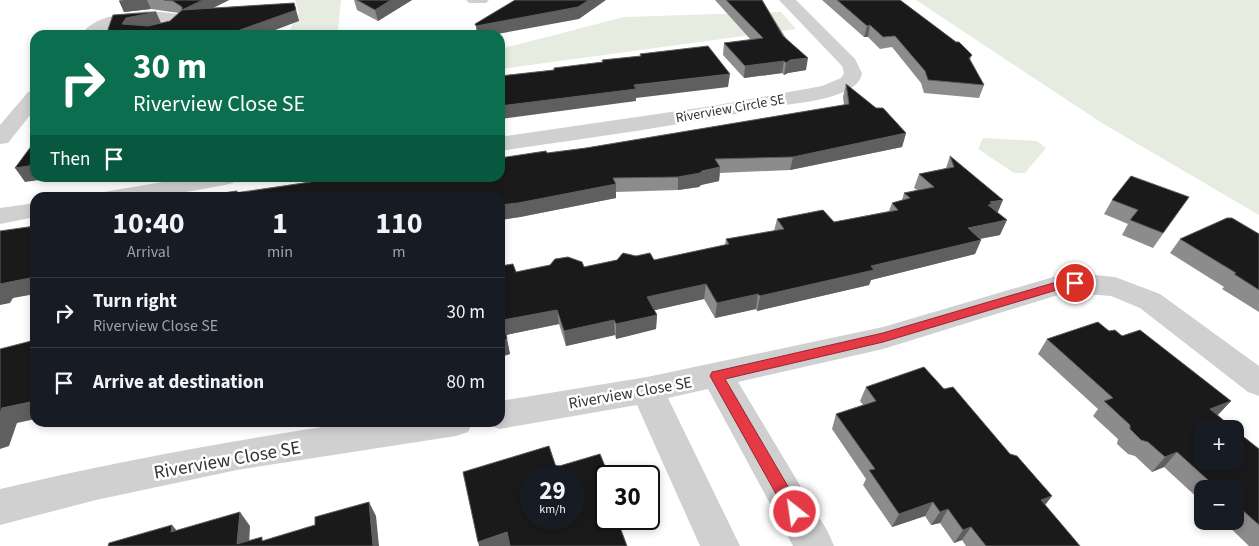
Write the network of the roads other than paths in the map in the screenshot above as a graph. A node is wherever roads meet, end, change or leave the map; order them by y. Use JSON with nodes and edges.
{"nodes":[{"id":1,"x":474,"y":0,"type":"edge"},
{"id":2,"x":481,"y":0,"type":"edge"},
{"id":3,"x":787,"y":0,"type":"edge"},
{"id":4,"x":93,"y":30,"type":"edge"},
{"id":5,"x":163,"y":30,"type":"edge"},
{"id":6,"x":30,"y":102,"type":"edge"},
{"id":7,"x":0,"y":138,"type":"edge"},
{"id":8,"x":505,"y":143,"type":"edge"},
{"id":9,"x":202,"y":182,"type":"edge"},
{"id":10,"x":143,"y":192,"type":"edge"},
{"id":11,"x":30,"y":211,"type":"edge"},
{"id":12,"x":0,"y":216,"type":"edge"},
{"id":13,"x":717,"y":376,"type":"junction"},
{"id":14,"x":1259,"y":383,"type":"edge"},
{"id":15,"x":647,"y":390,"type":"junction"},
{"id":16,"x":505,"y":414,"type":"edge"},
{"id":17,"x":423,"y":427,"type":"edge"},
{"id":18,"x":0,"y":507,"type":"edge"},
{"id":19,"x":720,"y":546,"type":"edge"},
{"id":20,"x":814,"y":546,"type":"edge"}],
"edges":[{"from":1,"to":2,"type":"street"},
{"from":3,"to":8,"type":"street","name":"Riverview Circle SE"},
{"from":4,"to":5,"type":"street"},
{"from":6,"to":7,"type":"street"},
{"from":9,"to":10,"type":"street"},
{"from":11,"to":12,"type":"street"},
{"from":13,"to":14,"type":"street","name":"Riverview Close SE"},
{"from":13,"to":15,"type":"street","name":"Riverview Close SE"},
{"from":13,"to":20,"type":"street"},
{"from":15,"to":16,"type":"street","name":"Riverview Close SE"},
{"from":15,"to":19,"type":"street"},
{"from":17,"to":18,"type":"street","name":"Riverview Close SE"}]}
